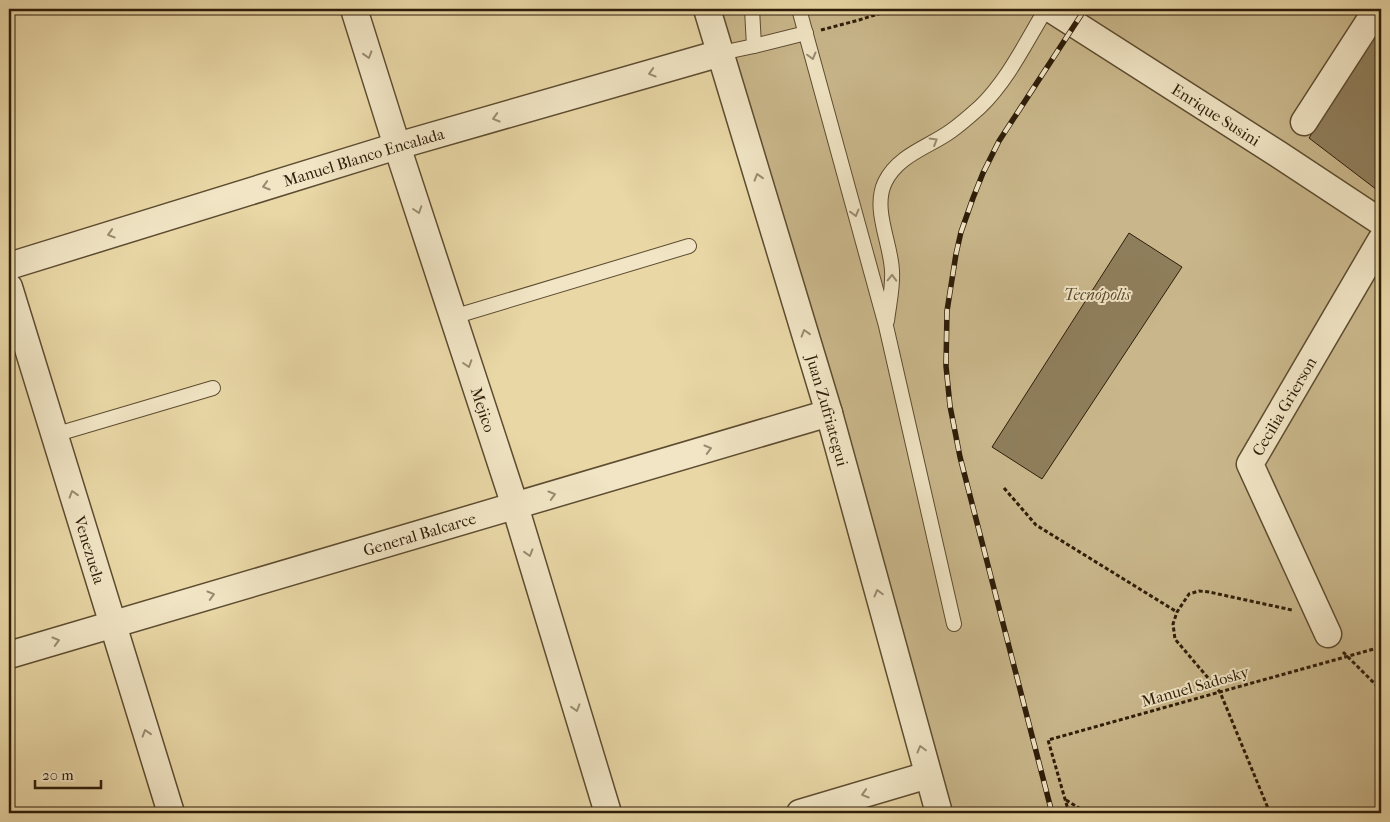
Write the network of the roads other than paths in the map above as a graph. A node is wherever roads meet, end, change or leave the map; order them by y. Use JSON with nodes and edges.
{"nodes":[{"id":1,"x":354,"y":9,"type":"edge"},
{"id":2,"x":707,"y":9,"type":"edge"},
{"id":3,"x":752,"y":9,"type":"edge"},
{"id":4,"x":800,"y":9,"type":"edge"},
{"id":5,"x":1046,"y":9,"type":"edge"},
{"id":6,"x":1051,"y":9,"type":"edge"},
{"id":7,"x":1377,"y":9,"type":"edge"},
{"id":8,"x":806,"y":33,"type":"junction"},
{"id":9,"x":754,"y":46,"type":"junction"},
{"id":10,"x":721,"y":53,"type":"junction"},
{"id":11,"x":1304,"y":122,"type":"dead end"},
{"id":12,"x":396,"y":146,"type":"junction"},
{"id":13,"x":1381,"y":222,"type":"edge"},
{"id":14,"x":1381,"y":240,"type":"edge"},
{"id":15,"x":689,"y":246,"type":"dead end"},
{"id":16,"x":9,"y":266,"type":"edge"},
{"id":17,"x":9,"y":287,"type":"edge"},
{"id":18,"x":453,"y":317,"type":"junction"},
{"id":19,"x":886,"y":326,"type":"junction"},
{"id":20,"x":213,"y":388,"type":"dead end"},
{"id":21,"x":829,"y":413,"type":"junction"},
{"id":22,"x":54,"y":435,"type":"junction"},
{"id":23,"x":515,"y":506,"type":"junction"},
{"id":24,"x":113,"y":624,"type":"junction"},
{"id":25,"x":954,"y":624,"type":"dead end"},
{"id":26,"x":1323,"y":625,"type":"road end"},
{"id":27,"x":9,"y":655,"type":"edge"},
{"id":28,"x":928,"y":775,"type":"junction"},
{"id":29,"x":170,"y":813,"type":"edge"},
{"id":30,"x":608,"y":813,"type":"edge"},
{"id":31,"x":800,"y":813,"type":"edge"},
{"id":32,"x":939,"y":813,"type":"edge"}],
"edges":[{"from":1,"to":12,"type":"street","name":"Mejico","one_way":true},
{"from":2,"to":10,"type":"street","name":"Juan Zufriategui"},
{"from":3,"to":9,"type":"lane"},
{"from":4,"to":8,"type":"lane"},
{"from":19,"to":5,"type":"lane","one_way":true},
{"from":6,"to":13,"type":"street","name":"Enrique Susini"},
{"from":7,"to":11,"type":"street"},
{"from":8,"to":9,"type":"lane"},
{"from":8,"to":19,"type":"lane","one_way":true},
{"from":9,"to":10,"type":"lane"},
{"from":10,"to":12,"type":"street","name":"Manuel Blanco Encalada","one_way":true},
{"from":21,"to":10,"type":"street","name":"Juan Zufriategui","one_way":true},
{"from":12,"to":16,"type":"street","name":"Manuel Blanco Encalada","one_way":true},
{"from":12,"to":18,"type":"street","name":"Mejico","one_way":true},
{"from":14,"to":26,"type":"street","name":"Cecilia Grierson"},
{"from":15,"to":18,"type":"lane"},
{"from":17,"to":22,"type":"street","name":"Venezuela"},
{"from":18,"to":23,"type":"street","name":"Mejico","one_way":true},
{"from":19,"to":25,"type":"lane"},
{"from":20,"to":22,"type":"lane"},
{"from":23,"to":21,"type":"street","name":"General Balcarce","one_way":true},
{"from":28,"to":21,"type":"street","name":"Juan Zufriategui","one_way":true},
{"from":24,"to":22,"type":"street","name":"Venezuela","one_way":true},
{"from":24,"to":23,"type":"street","name":"General Balcarce","one_way":true},
{"from":23,"to":30,"type":"street","name":"Mejico","one_way":true},
{"from":27,"to":24,"type":"street","name":"General Balcarce","one_way":true},
{"from":29,"to":24,"type":"street","name":"Venezuela","one_way":true},
{"from":28,"to":31,"type":"street","one_way":true},
{"from":28,"to":32,"type":"street","name":"Juan Zufriategui"}]}
